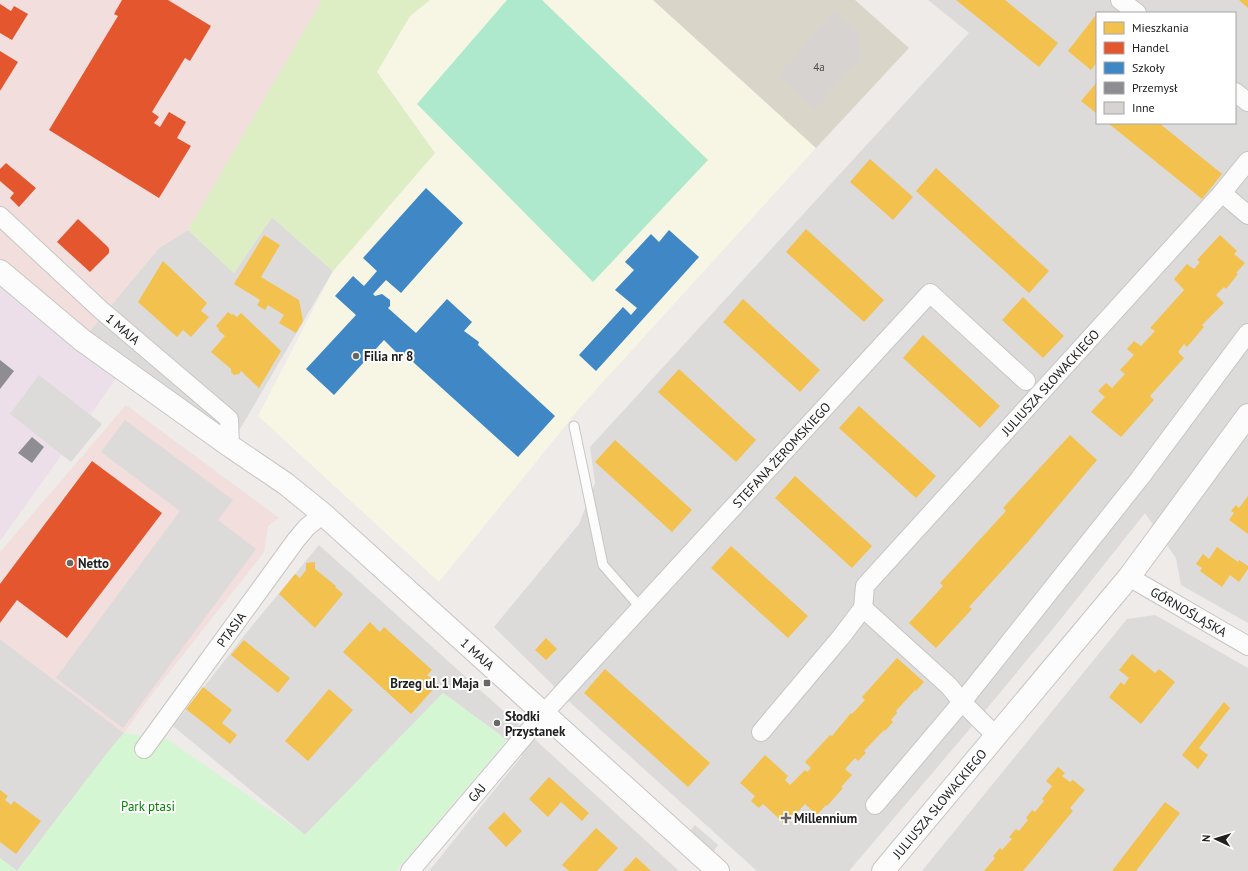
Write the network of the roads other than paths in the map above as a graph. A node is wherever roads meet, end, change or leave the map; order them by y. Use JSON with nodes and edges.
{"nodes":[{"id":1,"x":1120,"y":0,"type":"edge"},
{"id":2,"x":1135,"y":12,"type":"edge"},
{"id":3,"x":1236,"y":93,"type":"edge"},
{"id":4,"x":1248,"y":102,"type":"edge"},
{"id":5,"x":1248,"y":161,"type":"edge"},
{"id":6,"x":1222,"y":193,"type":"junction"},
{"id":7,"x":1248,"y":215,"type":"edge"},
{"id":8,"x":0,"y":216,"type":"edge"},
{"id":9,"x":0,"y":271,"type":"edge"},
{"id":10,"x":1248,"y":333,"type":"edge"},
{"id":11,"x":1026,"y":381,"type":"dead end"},
{"id":12,"x":1248,"y":415,"type":"edge"},
{"id":13,"x":574,"y":426,"type":"dead end"},
{"id":14,"x":230,"y":446,"type":"junction"},
{"id":15,"x":323,"y":514,"type":"junction"},
{"id":16,"x":1129,"y":577,"type":"junction"},
{"id":17,"x":640,"y":607,"type":"junction"},
{"id":18,"x":863,"y":608,"type":"junction"},
{"id":19,"x":1248,"y":646,"type":"edge"},
{"id":20,"x":962,"y":702,"type":"junction"},
{"id":21,"x":544,"y":713,"type":"junction"},
{"id":22,"x":761,"y":732,"type":"dead end"},
{"id":23,"x":996,"y":736,"type":"junction"},
{"id":24,"x":144,"y":749,"type":"dead end"},
{"id":25,"x":875,"y":804,"type":"dead end"},
{"id":26,"x":410,"y":871,"type":"edge"},
{"id":27,"x":718,"y":871,"type":"edge"},
{"id":28,"x":883,"y":871,"type":"edge"}],
"edges":[{"from":1,"to":2,"type":"street"},
{"from":3,"to":4,"type":"street"},
{"from":5,"to":6,"type":"street","name":"JULIUSZA SŁOWACKIEGO"},
{"from":6,"to":7,"type":"street"},
{"from":6,"to":18,"type":"street","name":"JULIUSZA SŁOWACKIEGO"},
{"from":8,"to":14,"type":"street","name":"1 MAJA"},
{"from":9,"to":14,"type":"street","name":"1 MAJA"},
{"from":10,"to":20,"type":"street"},
{"from":11,"to":17,"type":"street","name":"STEFANA ŻEROMSKIEGO"},
{"from":12,"to":16,"type":"street","name":"JULIUSZA SŁOWACKIEGO"},
{"from":13,"to":17,"type":"lane"},
{"from":14,"to":15,"type":"street","name":"1 MAJA"},
{"from":15,"to":21,"type":"street","name":"1 MAJA"},
{"from":15,"to":24,"type":"street","name":"PTASIA"},
{"from":16,"to":19,"type":"street","name":"GÓRNOŚLĄSKA"},
{"from":16,"to":23,"type":"street","name":"JULIUSZA SŁOWACKIEGO"},
{"from":17,"to":21,"type":"street","name":"STEFANA ŻEROMSKIEGO"},
{"from":18,"to":20,"type":"street","name":"JULIUSZA SŁOWACKIEGO"},
{"from":18,"to":22,"type":"street"},
{"from":20,"to":23,"type":"street","name":"JULIUSZA SŁOWACKIEGO"},
{"from":20,"to":25,"type":"street"},
{"from":21,"to":26,"type":"street","name":"GAJ"},
{"from":21,"to":27,"type":"street","name":"1 MAJA"},
{"from":23,"to":28,"type":"street","name":"JULIUSZA SŁOWACKIEGO"}]}
